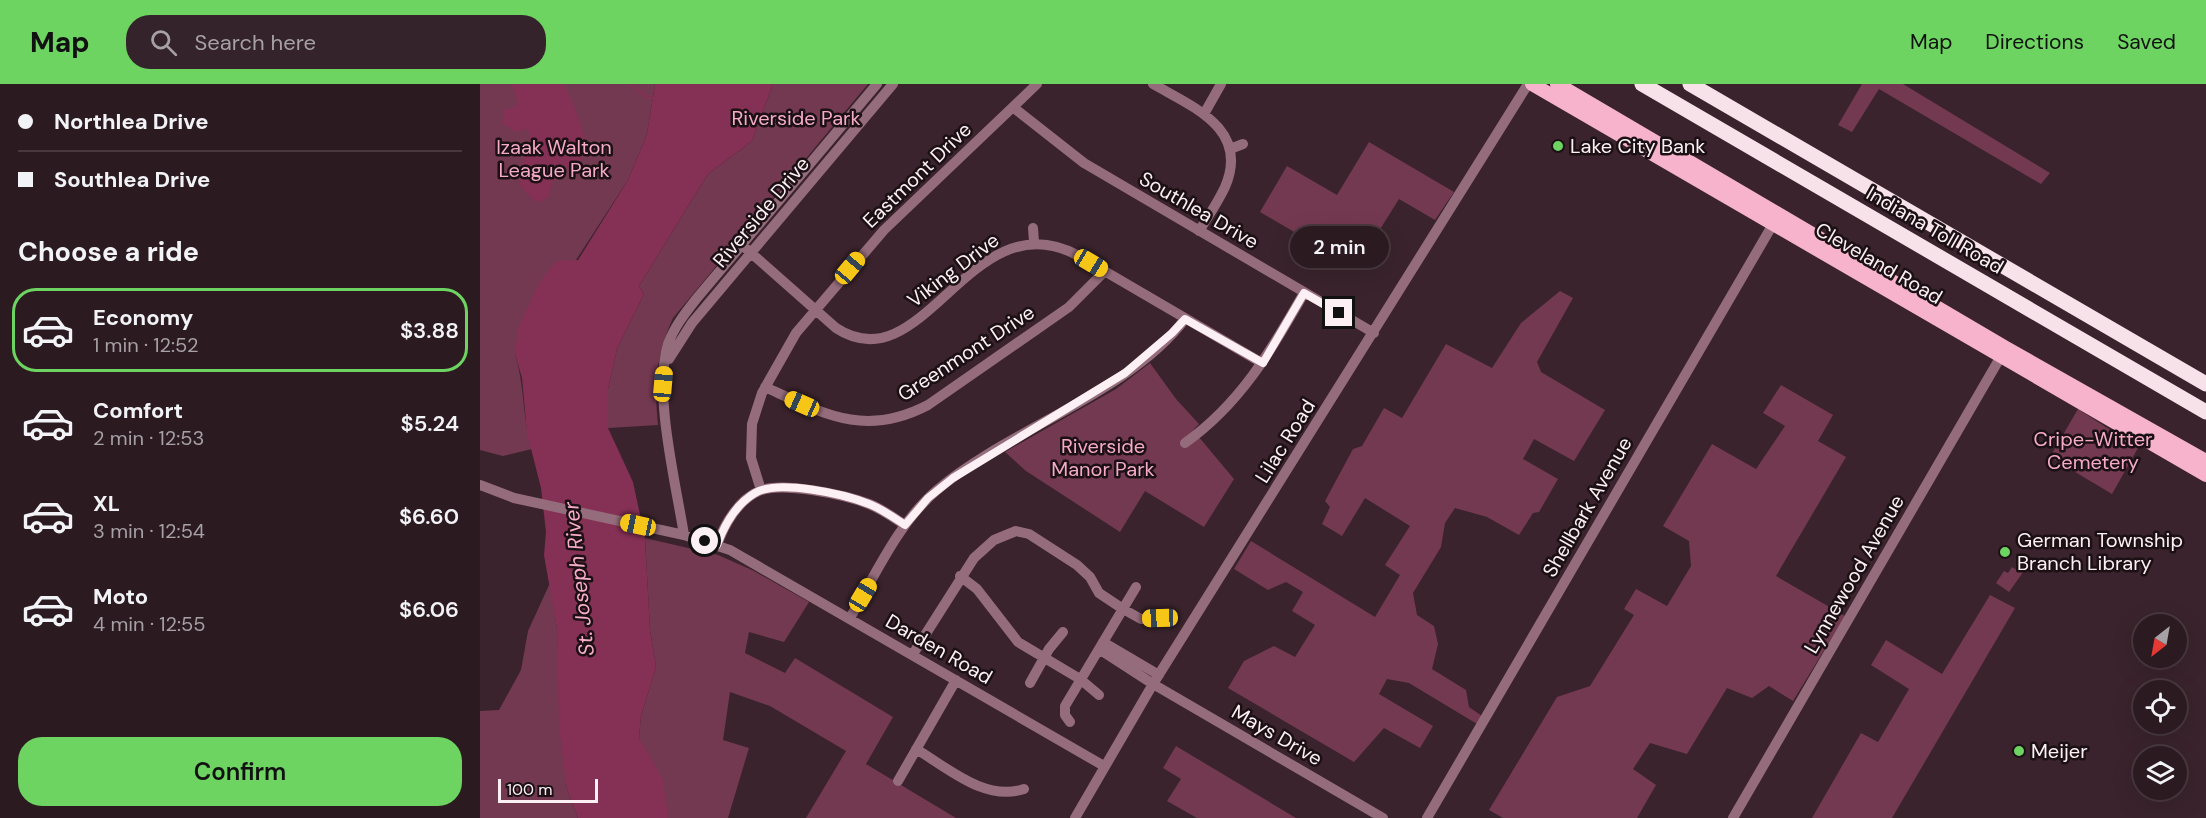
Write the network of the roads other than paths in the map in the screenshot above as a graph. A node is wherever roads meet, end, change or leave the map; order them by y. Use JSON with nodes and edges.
{"nodes":[{"id":1,"x":877,"y":84,"type":"edge"},
{"id":2,"x":893,"y":84,"type":"edge"},
{"id":3,"x":1037,"y":84,"type":"edge"},
{"id":4,"x":1153,"y":84,"type":"edge"},
{"id":5,"x":1221,"y":84,"type":"edge"},
{"id":6,"x":1530,"y":84,"type":"edge"},
{"id":7,"x":1557,"y":84,"type":"edge"},
{"id":8,"x":1642,"y":84,"type":"edge"},
{"id":9,"x":1690,"y":84,"type":"edge"},
{"id":10,"x":1014,"y":108,"type":"junction"},
{"id":11,"x":1204,"y":114,"type":"junction"},
{"id":12,"x":1243,"y":144,"type":"dead end"},
{"id":13,"x":1230,"y":149,"type":"junction"},
{"id":14,"x":1775,"y":219,"type":"junction"},
{"id":15,"x":1033,"y":228,"type":"dead end"},
{"id":16,"x":1199,"y":231,"type":"junction"},
{"id":17,"x":1035,"y":242,"type":"junction"},
{"id":18,"x":746,"y":249,"type":"junction"},
{"id":19,"x":1104,"y":272,"type":"junction"},
{"id":20,"x":1304,"y":293,"type":"junction"},
{"id":21,"x":814,"y":310,"type":"junction"},
{"id":22,"x":1185,"y":319,"type":"junction"},
{"id":23,"x":1374,"y":333,"type":"junction"},
{"id":24,"x":2003,"y":352,"type":"junction"},
{"id":25,"x":1263,"y":363,"type":"junction"},
{"id":26,"x":2206,"y":384,"type":"edge"},
{"id":27,"x":765,"y":387,"type":"junction"},
{"id":28,"x":2206,"y":412,"type":"edge"},
{"id":29,"x":1185,"y":443,"type":"dead end"},
{"id":30,"x":2206,"y":461,"type":"edge"},
{"id":31,"x":2206,"y":475,"type":"edge"},
{"id":32,"x":480,"y":485,"type":"edge"},
{"id":33,"x":761,"y":490,"type":"junction"},
{"id":34,"x":905,"y":525,"type":"junction"},
{"id":35,"x":684,"y":535,"type":"junction"},
{"id":36,"x":717,"y":545,"type":"junction"},
{"id":37,"x":960,"y":576,"type":"junction"},
{"id":38,"x":1136,"y":587,"type":"dead end"},
{"id":39,"x":1122,"y":609,"type":"junction"},
{"id":40,"x":850,"y":618,"type":"junction"},
{"id":41,"x":1160,"y":618,"type":"dead end"},
{"id":42,"x":1063,"y":632,"type":"dead end"},
{"id":43,"x":1101,"y":646,"type":"junction"},
{"id":44,"x":913,"y":654,"type":"junction"},
{"id":45,"x":1043,"y":659,"type":"junction"},
{"id":46,"x":1080,"y":679,"type":"junction"},
{"id":47,"x":956,"y":680,"type":"junction"},
{"id":48,"x":1156,"y":680,"type":"junction"},
{"id":49,"x":1030,"y":683,"type":"dead end"},
{"id":50,"x":1099,"y":695,"type":"dead end"},
{"id":51,"x":1070,"y":722,"type":"dead end"},
{"id":52,"x":916,"y":749,"type":"junction"},
{"id":53,"x":1104,"y":766,"type":"junction"},
{"id":54,"x":898,"y":781,"type":"dead end"},
{"id":55,"x":1024,"y":789,"type":"dead end"},
{"id":56,"x":1075,"y":818,"type":"edge"},
{"id":57,"x":1383,"y":818,"type":"edge"},
{"id":58,"x":1428,"y":818,"type":"edge"},
{"id":59,"x":1733,"y":818,"type":"edge"}],
"edges":[{"from":1,"to":18,"type":"street","name":"Riverside Drive"},
{"from":2,"to":18,"type":"street","name":"Riverside Drive"},
{"from":3,"to":10,"type":"street","name":"Eastmont Drive"},
{"from":4,"to":11,"type":"street"},
{"from":5,"to":11,"type":"street"},
{"from":6,"to":14,"type":"main road","name":"Cleveland Road"},
{"from":6,"to":23,"type":"street","name":"Lilac Road"},
{"from":7,"to":14,"type":"main road","name":"Cleveland Road"},
{"from":8,"to":28,"type":"highway","name":"Indiana Toll Road"},
{"from":9,"to":26,"type":"highway","name":"Indiana Toll Road"},
{"from":10,"to":16,"type":"street","name":"Southlea Drive"},
{"from":10,"to":21,"type":"street","name":"Eastmont Drive"},
{"from":11,"to":13,"type":"street"},
{"from":12,"to":13,"type":"street"},
{"from":13,"to":16,"type":"street"},
{"from":14,"to":24,"type":"main road","name":"Cleveland Road"},
{"from":14,"to":58,"type":"street","name":"Shellbark Avenue"},
{"from":15,"to":17,"type":"street"},
{"from":16,"to":20,"type":"street","name":"Southlea Drive"},
{"from":17,"to":19,"type":"street","name":"Viking Drive"},
{"from":17,"to":21,"type":"street","name":"Viking Drive"},
{"from":18,"to":21,"type":"street","name":"Viking Drive"},
{"from":18,"to":35,"type":"street","name":"Riverside Drive"},
{"from":19,"to":22,"type":"street","name":"Viking Drive"},
{"from":19,"to":27,"type":"street","name":"Greenmont Drive"},
{"from":20,"to":23,"type":"street","name":"Southlea Drive"},
{"from":20,"to":25,"type":"street"},
{"from":21,"to":27,"type":"street","name":"Eastmont Drive"},
{"from":22,"to":25,"type":"street","name":"Viking Drive"},
{"from":22,"to":34,"type":"street"},
{"from":23,"to":48,"type":"street","name":"Lilac Road"},
{"from":24,"to":30,"type":"main road","name":"Cleveland Road"},
{"from":24,"to":31,"type":"main road","name":"Cleveland Road"},
{"from":24,"to":59,"type":"street","name":"Lynnewood Avenue"},
{"from":25,"to":29,"type":"street"},
{"from":27,"to":33,"type":"street","name":"Eastmont Drive"},
{"from":32,"to":35,"type":"street","name":"Darden Road"},
{"from":33,"to":34,"type":"street"},
{"from":33,"to":36,"type":"street"},
{"from":34,"to":40,"type":"street"},
{"from":35,"to":36,"type":"street","name":"Darden Road"},
{"from":36,"to":40,"type":"street","name":"Darden Road"},
{"from":37,"to":39,"type":"street"},
{"from":37,"to":44,"type":"street"},
{"from":37,"to":45,"type":"street"},
{"from":38,"to":39,"type":"street"},
{"from":39,"to":41,"type":"street"},
{"from":39,"to":43,"type":"street"},
{"from":40,"to":44,"type":"street","name":"Darden Road"},
{"from":42,"to":45,"type":"street"},
{"from":43,"to":46,"type":"street"},
{"from":43,"to":48,"type":"street","name":"Mays Drive"},
{"from":44,"to":47,"type":"street","name":"Darden Road"},
{"from":45,"to":46,"type":"street"},
{"from":45,"to":49,"type":"street"},
{"from":46,"to":50,"type":"street"},
{"from":46,"to":51,"type":"street"},
{"from":47,"to":52,"type":"street"},
{"from":47,"to":53,"type":"street","name":"Darden Road"},
{"from":48,"to":53,"type":"street","name":"Lilac Road"},
{"from":48,"to":57,"type":"street","name":"Mays Drive"},
{"from":52,"to":54,"type":"street"},
{"from":52,"to":55,"type":"street"},
{"from":53,"to":56,"type":"street","name":"Lilac Road"}]}
